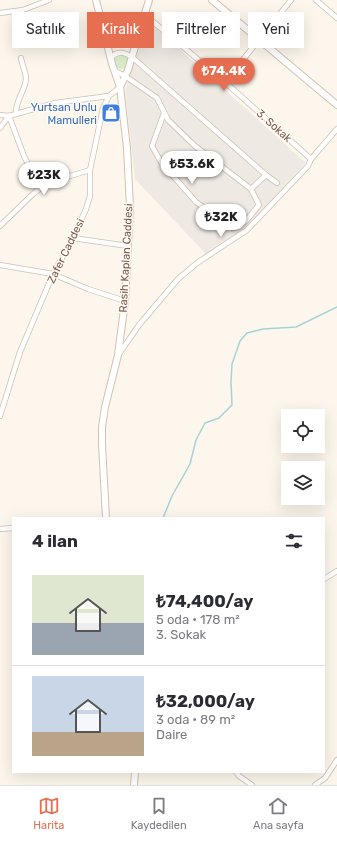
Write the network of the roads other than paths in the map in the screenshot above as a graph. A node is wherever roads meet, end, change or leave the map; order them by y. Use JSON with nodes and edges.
{"nodes":[{"id":1,"x":50,"y":0,"type":"edge"},
{"id":2,"x":96,"y":0,"type":"edge"},
{"id":3,"x":149,"y":0,"type":"edge"},
{"id":4,"x":212,"y":0,"type":"edge"},
{"id":5,"x":291,"y":0,"type":"edge"},
{"id":6,"x":316,"y":0,"type":"edge"},
{"id":7,"x":146,"y":12,"type":"edge"},
{"id":8,"x":281,"y":12,"type":"edge"},
{"id":9,"x":0,"y":13,"type":"edge"},
{"id":10,"x":337,"y":18,"type":"edge"},
{"id":11,"x":154,"y":23,"type":"edge"},
{"id":12,"x":248,"y":30,"type":"edge"},
{"id":13,"x":135,"y":48,"type":"edge"},
{"id":14,"x":252,"y":48,"type":"edge"},
{"id":15,"x":270,"y":48,"type":"edge"},
{"id":16,"x":111,"y":57,"type":"junction"},
{"id":17,"x":132,"y":57,"type":"junction"},
{"id":18,"x":21,"y":58,"type":"dead end"},
{"id":19,"x":115,"y":71,"type":"junction"},
{"id":20,"x":125,"y":76,"type":"junction"},
{"id":21,"x":225,"y":82,"type":"junction"},
{"id":22,"x":120,"y":87,"type":"junction"},
{"id":23,"x":108,"y":96,"type":"junction"},
{"id":24,"x":337,"y":105,"type":"edge"},
{"id":25,"x":164,"y":113,"type":"junction"},
{"id":26,"x":16,"y":114,"type":"junction"},
{"id":27,"x":0,"y":115,"type":"edge"},
{"id":28,"x":9,"y":116,"type":"junction"},
{"id":29,"x":0,"y":128,"type":"edge"},
{"id":30,"x":337,"y":129,"type":"edge"},
{"id":31,"x":311,"y":159,"type":"junction"},
{"id":32,"x":90,"y":170,"type":"junction"},
{"id":33,"x":266,"y":175,"type":"junction"},
{"id":34,"x":277,"y":183,"type":"dead end"},
{"id":35,"x":40,"y":188,"type":"junction"},
{"id":36,"x":251,"y":189,"type":"junction"},
{"id":37,"x":0,"y":226,"type":"edge"},
{"id":38,"x":73,"y":238,"type":"junction"},
{"id":39,"x":128,"y":246,"type":"junction"},
{"id":40,"x":0,"y":265,"type":"edge"},
{"id":41,"x":54,"y":274,"type":"junction"},
{"id":42,"x":125,"y":301,"type":"junction"},
{"id":43,"x":118,"y":355,"type":"junction"},
{"id":44,"x":0,"y":413,"type":"edge"},
{"id":45,"x":106,"y":517,"type":"edge"},
{"id":46,"x":12,"y":528,"type":"edge"},
{"id":47,"x":0,"y":529,"type":"edge"},
{"id":48,"x":337,"y":571,"type":"edge"},
{"id":49,"x":325,"y":578,"type":"edge"},
{"id":50,"x":337,"y":760,"type":"edge"},
{"id":51,"x":134,"y":773,"type":"edge"},
{"id":52,"x":237,"y":773,"type":"edge"},
{"id":53,"x":134,"y":785,"type":"edge"},
{"id":54,"x":252,"y":785,"type":"edge"},
{"id":55,"x":315,"y":785,"type":"edge"}],
"edges":[{"from":1,"to":9,"type":"street"},
{"from":2,"to":16,"type":"street","name":"Rasih Kaplan Caddesi"},
{"from":3,"to":7,"type":"street"},
{"from":4,"to":12,"type":"street"},
{"from":5,"to":8,"type":"street"},
{"from":6,"to":10,"type":"street"},
{"from":11,"to":21,"type":"street","name":"3. Sokak"},
{"from":13,"to":17,"type":"street"},
{"from":14,"to":21,"type":"street"},
{"from":15,"to":24,"type":"street"},
{"from":16,"to":17,"type":"street"},
{"from":16,"to":19,"type":"street","name":"Rasih Kaplan Caddesi"},
{"from":17,"to":20,"type":"street"},
{"from":17,"to":33,"type":"street"},
{"from":18,"to":26,"type":"street"},
{"from":19,"to":20,"type":"street"},
{"from":19,"to":22,"type":"street","name":"Rasih Kaplan Caddesi"},
{"from":20,"to":22,"type":"street"},
{"from":20,"to":25,"type":"street"},
{"from":21,"to":31,"type":"street","name":"3. Sokak"},
{"from":22,"to":23,"type":"street"},
{"from":22,"to":39,"type":"street","name":"Rasih Kaplan Caddesi"},
{"from":23,"to":26,"type":"street"},
{"from":23,"to":32,"type":"street","name":"Zafer Caddesi"},
{"from":25,"to":36,"type":"street"},
{"from":25,"to":36,"type":"street"},
{"from":26,"to":28,"type":"street"},
{"from":27,"to":28,"type":"street"},
{"from":28,"to":29,"type":"street"},
{"from":28,"to":35,"type":"street"},
{"from":30,"to":31,"type":"street"},
{"from":31,"to":43,"type":"street"},
{"from":32,"to":35,"type":"street"},
{"from":32,"to":38,"type":"street","name":"Zafer Caddesi"},
{"from":33,"to":34,"type":"street"},
{"from":33,"to":36,"type":"street"},
{"from":35,"to":37,"type":"street"},
{"from":38,"to":39,"type":"street"},
{"from":38,"to":41,"type":"street","name":"Zafer Caddesi"},
{"from":39,"to":42,"type":"street","name":"Rasih Kaplan Caddesi"},
{"from":40,"to":41,"type":"street"},
{"from":41,"to":42,"type":"street"},
{"from":41,"to":44,"type":"street","name":"Zafer Caddesi"},
{"from":42,"to":43,"type":"street","name":"Rasih Kaplan Caddesi"},
{"from":43,"to":45,"type":"street","name":"Rasih Kaplan Caddesi"},
{"from":46,"to":47,"type":"street"},
{"from":48,"to":49,"type":"street"},
{"from":50,"to":55,"type":"street"},
{"from":51,"to":53,"type":"street"},
{"from":52,"to":54,"type":"street"}]}
